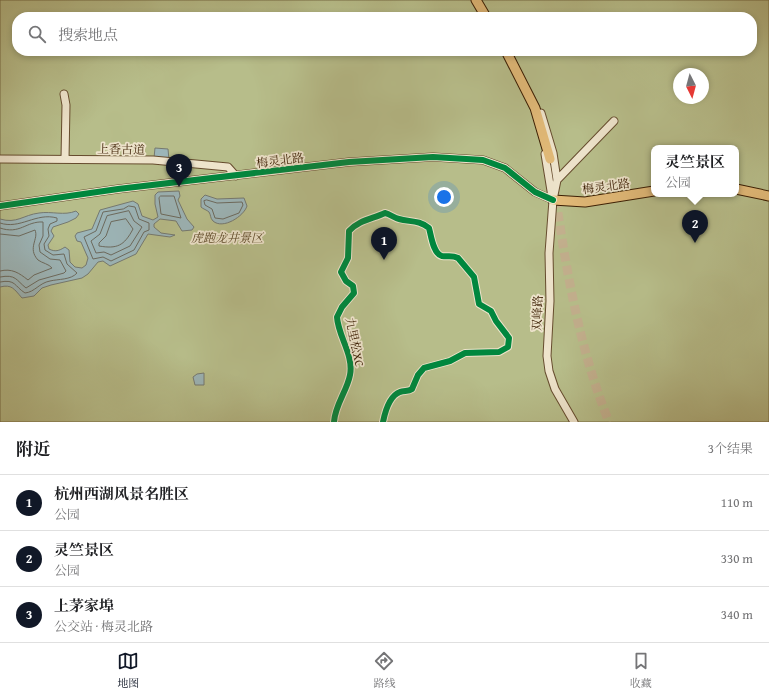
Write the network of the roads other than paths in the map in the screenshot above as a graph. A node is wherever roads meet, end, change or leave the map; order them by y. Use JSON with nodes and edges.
{"nodes":[{"id":1,"x":476,"y":0,"type":"edge"},
{"id":2,"x":483,"y":12,"type":"edge"},
{"id":3,"x":509,"y":56,"type":"edge"},
{"id":4,"x":524,"y":85,"type":"junction"},
{"id":5,"x":64,"y":94,"type":"dead end"},
{"id":6,"x":614,"y":120,"type":"dead end"},
{"id":7,"x":0,"y":159,"type":"edge"},
{"id":8,"x":65,"y":159,"type":"junction"},
{"id":9,"x":550,"y":159,"type":"tunnel mouth"},
{"id":10,"x":236,"y":176,"type":"junction"},
{"id":11,"x":557,"y":180,"type":"junction"},
{"id":12,"x":739,"y":190,"type":"edge"},
{"id":13,"x":651,"y":191,"type":"edge"},
{"id":14,"x":769,"y":196,"type":"edge"},
{"id":15,"x":553,"y":200,"type":"junction"},
{"id":16,"x":0,"y":206,"type":"edge"},
{"id":17,"x":574,"y":422,"type":"edge"}],
"edges":[{"from":1,"to":2,"type":"main road"},
{"from":3,"to":4,"type":"main road"},
{"from":4,"to":9,"type":"main road"},
{"from":4,"to":11,"type":"street"},
{"from":4,"to":15,"type":"street"},
{"from":5,"to":8,"type":"street"},
{"from":6,"to":11,"type":"street"},
{"from":7,"to":8,"type":"street","name":"上香古道"},
{"from":8,"to":10,"type":"street","name":"上香古道"},
{"from":10,"to":15,"type":"street","name":"梅灵北路"},
{"from":10,"to":16,"type":"street","name":"梅灵北路"},
{"from":11,"to":15,"type":"street"},
{"from":12,"to":14,"type":"main road"},
{"from":13,"to":15,"type":"main road","name":"梅灵北路"},
{"from":15,"to":17,"type":"street","name":"双峰路"}]}
